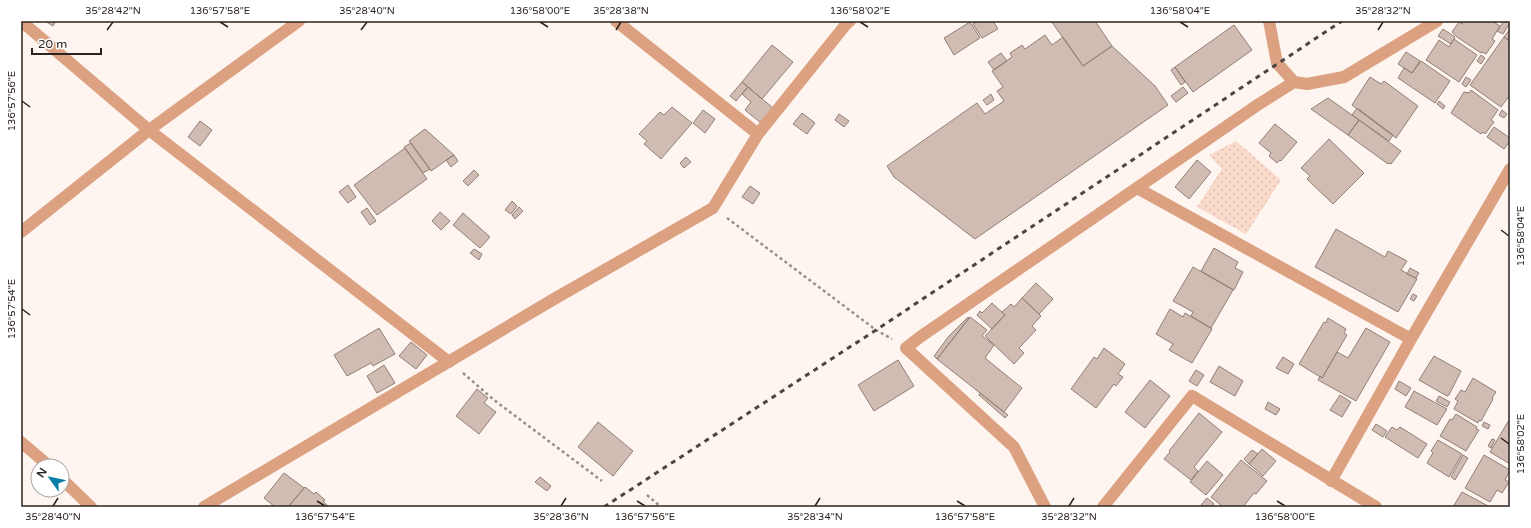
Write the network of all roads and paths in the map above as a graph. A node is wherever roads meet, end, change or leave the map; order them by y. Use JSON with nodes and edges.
{"nodes":[{"id":1,"x":21,"y":21,"type":"edge"},
{"id":2,"x":299,"y":21,"type":"edge"},
{"id":3,"x":616,"y":21,"type":"edge"},
{"id":4,"x":850,"y":21,"type":"edge"},
{"id":5,"x":1437,"y":21,"type":"edge"},
{"id":6,"x":1273,"y":23,"type":"edge"},
{"id":7,"x":1294,"y":82,"type":"junction"},
{"id":8,"x":148,"y":130,"type":"junction"},
{"id":9,"x":758,"y":134,"type":"junction"},
{"id":10,"x":1510,"y":169,"type":"edge"},
{"id":11,"x":1137,"y":188,"type":"junction"},
{"id":12,"x":713,"y":208,"type":"junction"},
{"id":13,"x":21,"y":232,"type":"edge"},
{"id":14,"x":1411,"y":339,"type":"junction"},
{"id":15,"x":906,"y":348,"type":"junction"},
{"id":16,"x":449,"y":362,"type":"junction"},
{"id":17,"x":21,"y":442,"type":"edge"},
{"id":18,"x":40,"y":458,"type":"edge"},
{"id":19,"x":1331,"y":480,"type":"junction"},
{"id":20,"x":602,"y":481,"type":"dead end"},
{"id":21,"x":70,"y":487,"type":"edge"},
{"id":22,"x":647,"y":495,"type":"dead end"},
{"id":23,"x":91,"y":507,"type":"edge"},
{"id":24,"x":204,"y":507,"type":"edge"},
{"id":25,"x":661,"y":507,"type":"edge"},
{"id":26,"x":1045,"y":507,"type":"edge"},
{"id":27,"x":1103,"y":507,"type":"edge"},
{"id":28,"x":1376,"y":507,"type":"edge"}],
"edges":[{"from":1,"to":8,"type":"street"},
{"from":2,"to":8,"type":"street"},
{"from":3,"to":9,"type":"street"},
{"from":4,"to":9,"type":"street"},
{"from":5,"to":7,"type":"street"},
{"from":6,"to":7,"type":"street"},
{"from":7,"to":11,"type":"street"},
{"from":8,"to":13,"type":"street"},
{"from":8,"to":16,"type":"street"},
{"from":9,"to":12,"type":"street"},
{"from":10,"to":14,"type":"street"},
{"from":11,"to":14,"type":"street"},
{"from":11,"to":15,"type":"street"},
{"from":12,"to":15,"type":"path"},
{"from":12,"to":16,"type":"street"},
{"from":14,"to":19,"type":"street"},
{"from":15,"to":26,"type":"street"},
{"from":16,"to":20,"type":"path"},
{"from":16,"to":24,"type":"street"},
{"from":17,"to":18,"type":"street"},
{"from":19,"to":27,"type":"street"},
{"from":19,"to":28,"type":"street"},
{"from":21,"to":23,"type":"street"},
{"from":22,"to":25,"type":"path"}]}
